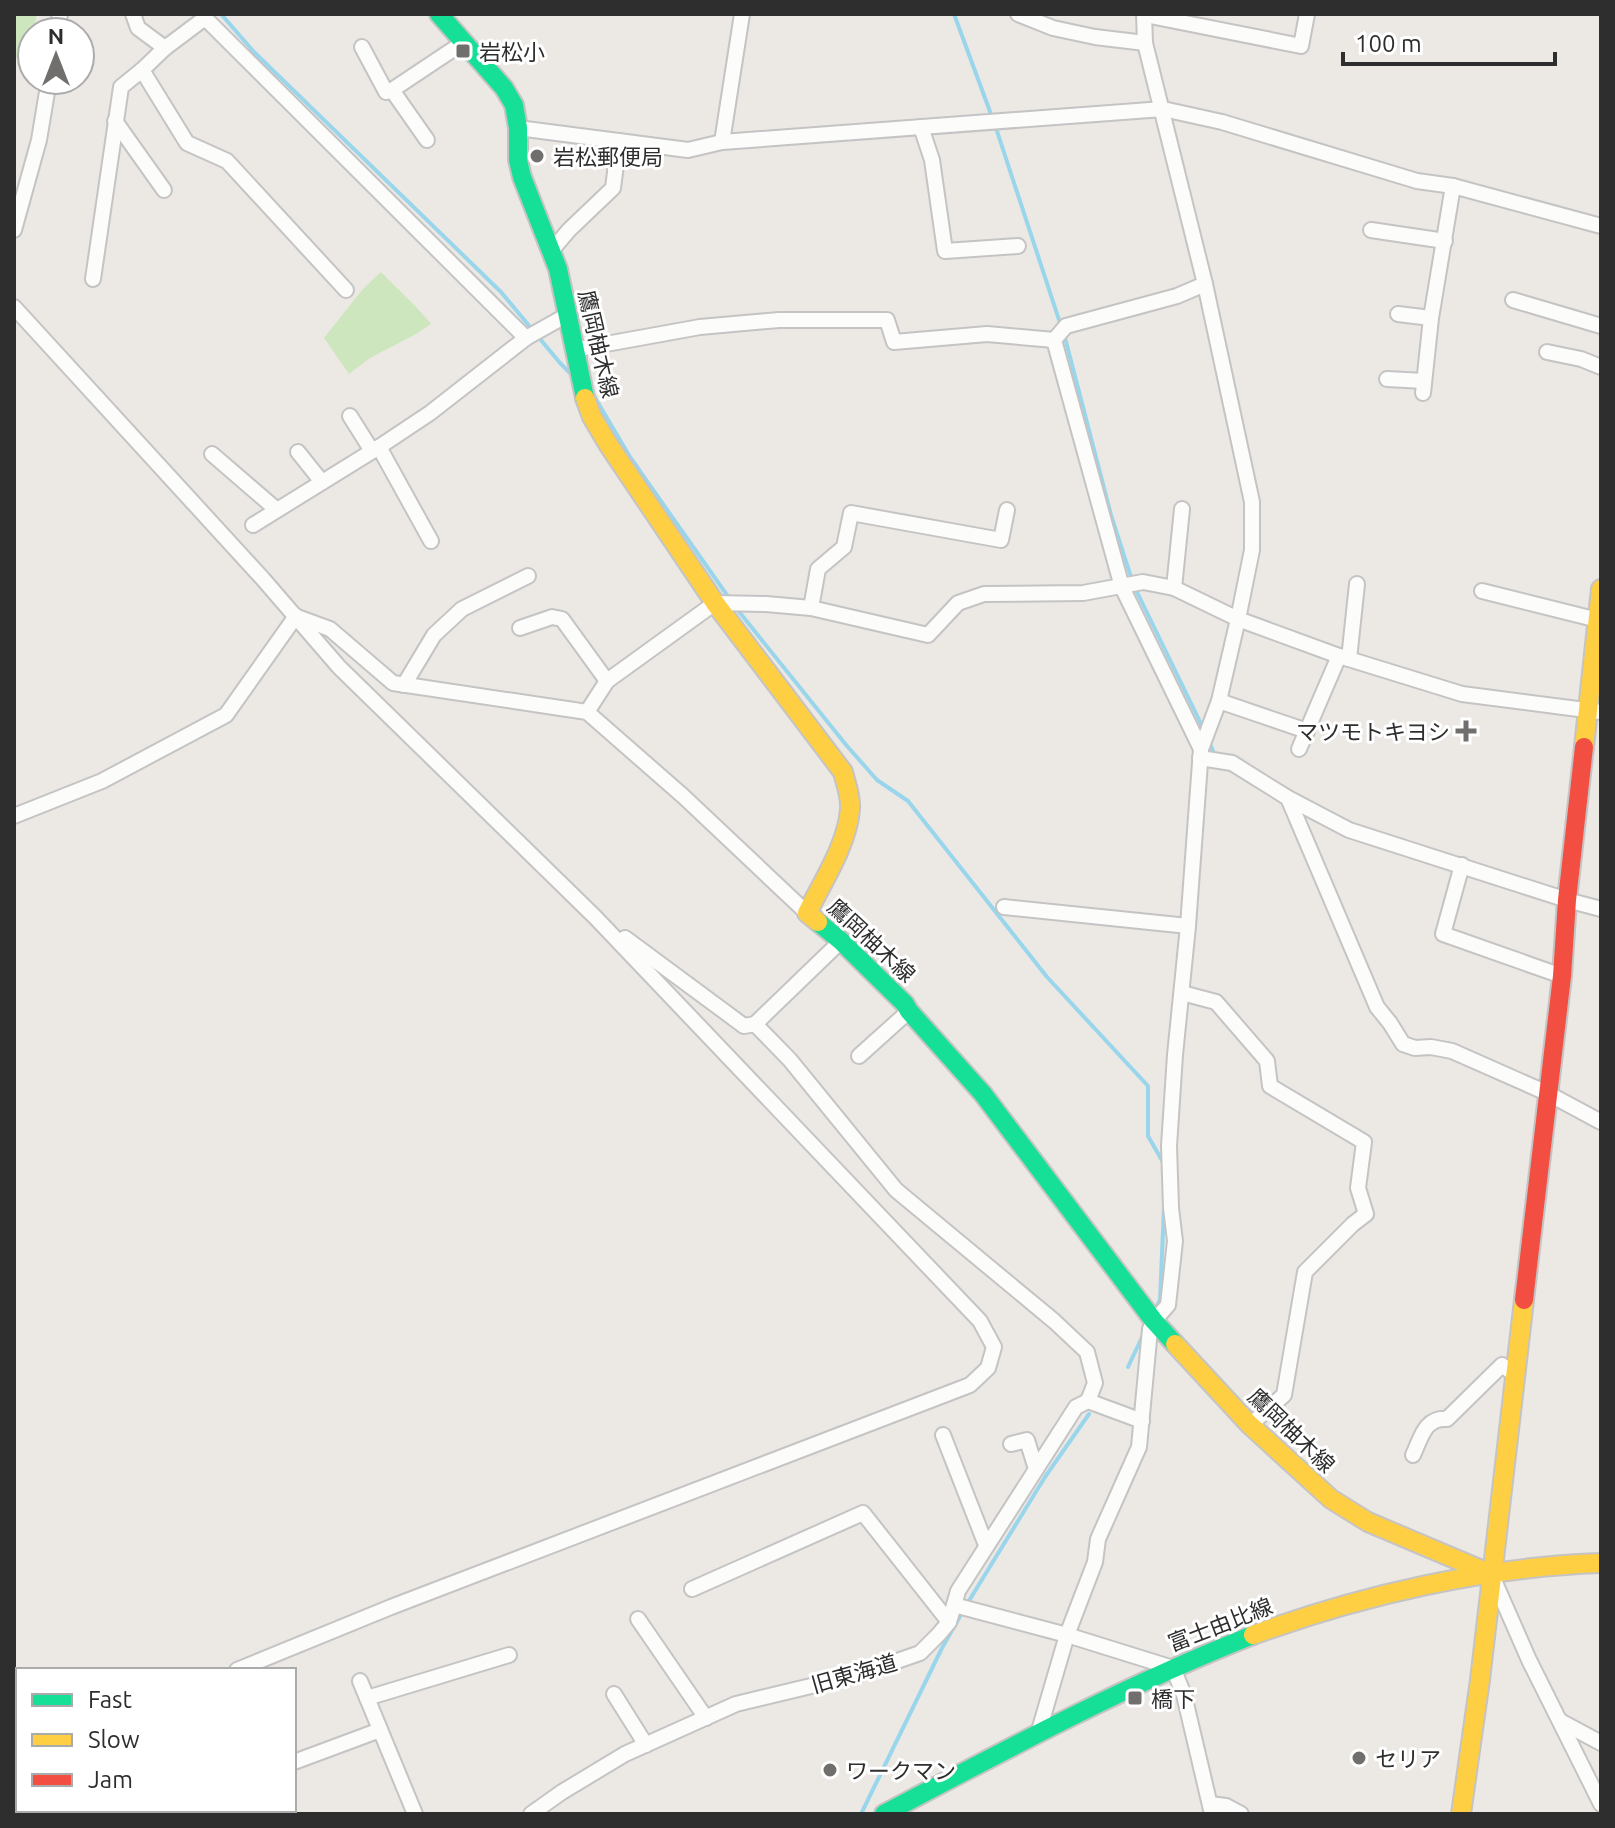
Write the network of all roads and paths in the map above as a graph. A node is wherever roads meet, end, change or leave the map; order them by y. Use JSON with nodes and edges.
{"nodes":[{"id":1,"x":133,"y":14,"type":"edge"},
{"id":2,"x":439,"y":14,"type":"edge"},
{"id":3,"x":742,"y":14,"type":"edge"},
{"id":4,"x":1018,"y":14,"type":"edge"},
{"id":5,"x":1144,"y":14,"type":"edge"},
{"id":6,"x":1307,"y":14,"type":"edge"},
{"id":7,"x":464,"y":42,"type":"junction"},
{"id":8,"x":1145,"y":43,"type":"junction"},
{"id":9,"x":362,"y":47,"type":"dead end"},
{"id":10,"x":165,"y":48,"type":"junction"},
{"id":11,"x":142,"y":70,"type":"junction"},
{"id":12,"x":392,"y":90,"type":"junction"},
{"id":13,"x":46,"y":96,"type":"edge"},
{"id":14,"x":1163,"y":109,"type":"junction"},
{"id":15,"x":115,"y":121,"type":"junction"},
{"id":16,"x":921,"y":127,"type":"junction"},
{"id":17,"x":518,"y":128,"type":"junction"},
{"id":18,"x":427,"y":140,"type":"dead end"},
{"id":19,"x":619,"y":141,"type":"junction"},
{"id":20,"x":722,"y":142,"type":"junction"},
{"id":21,"x":1453,"y":186,"type":"junction"},
{"id":22,"x":164,"y":190,"type":"dead end"},
{"id":23,"x":1601,"y":226,"type":"edge"},
{"id":24,"x":14,"y":230,"type":"edge"},
{"id":25,"x":1371,"y":230,"type":"dead end"},
{"id":26,"x":1445,"y":241,"type":"junction"},
{"id":27,"x":1018,"y":246,"type":"dead end"},
{"id":28,"x":552,"y":250,"type":"junction"},
{"id":29,"x":93,"y":279,"type":"dead end"},
{"id":30,"x":1205,"y":284,"type":"junction"},
{"id":31,"x":346,"y":290,"type":"dead end"},
{"id":32,"x":1513,"y":300,"type":"dead end"},
{"id":33,"x":14,"y":307,"type":"edge"},
{"id":34,"x":1398,"y":314,"type":"dead end"},
{"id":35,"x":567,"y":315,"type":"junction"},
{"id":36,"x":1431,"y":318,"type":"junction"},
{"id":37,"x":1601,"y":326,"type":"edge"},
{"id":38,"x":526,"y":338,"type":"junction"},
{"id":39,"x":1055,"y":339,"type":"junction"},
{"id":40,"x":573,"y":350,"type":"junction"},
{"id":41,"x":1547,"y":352,"type":"dead end"},
{"id":42,"x":1601,"y":367,"type":"edge"},
{"id":43,"x":1387,"y":379,"type":"dead end"},
{"id":44,"x":350,"y":416,"type":"dead end"},
{"id":45,"x":376,"y":449,"type":"junction"},
{"id":46,"x":298,"y":452,"type":"dead end"},
{"id":47,"x":212,"y":454,"type":"dead end"},
{"id":48,"x":322,"y":482,"type":"junction"},
{"id":49,"x":1182,"y":509,"type":"dead end"},
{"id":50,"x":277,"y":510,"type":"junction"},
{"id":51,"x":1007,"y":510,"type":"dead end"},
{"id":52,"x":253,"y":525,"type":"dead end"},
{"id":53,"x":431,"y":541,"type":"dead end"},
{"id":54,"x":528,"y":576,"type":"dead end"},
{"id":55,"x":1357,"y":584,"type":"dead end"},
{"id":56,"x":1122,"y":587,"type":"junction"},
{"id":57,"x":1174,"y":588,"type":"junction"},
{"id":58,"x":1601,"y":589,"type":"edge"},
{"id":59,"x":1482,"y":591,"type":"dead end"},
{"id":60,"x":715,"y":603,"type":"junction"},
{"id":61,"x":811,"y":608,"type":"junction"},
{"id":62,"x":296,"y":616,"type":"junction"},
{"id":63,"x":1238,"y":619,"type":"junction"},
{"id":64,"x":1598,"y":620,"type":"junction"},
{"id":65,"x":520,"y":628,"type":"dead end"},
{"id":66,"x":1344,"y":658,"type":"junction"},
{"id":67,"x":607,"y":681,"type":"junction"},
{"id":68,"x":404,"y":685,"type":"junction"},
{"id":69,"x":1219,"y":701,"type":"junction"},
{"id":70,"x":587,"y":712,"type":"junction"},
{"id":71,"x":1595,"y":712,"type":"edge"},
{"id":72,"x":1307,"y":731,"type":"junction"},
{"id":73,"x":1299,"y":749,"type":"dead end"},
{"id":74,"x":1201,"y":751,"type":"junction"},
{"id":75,"x":1288,"y":798,"type":"junction"},
{"id":76,"x":14,"y":816,"type":"edge"},
{"id":77,"x":1462,"y":865,"type":"junction"},
{"id":78,"x":1567,"y":900,"type":"junction"},
{"id":79,"x":1004,"y":907,"type":"dead end"},
{"id":80,"x":1601,"y":909,"type":"edge"},
{"id":81,"x":807,"y":913,"type":"junction"},
{"id":82,"x":595,"y":917,"type":"junction"},
{"id":83,"x":1188,"y":926,"type":"junction"},
{"id":84,"x":841,"y":941,"type":"junction"},
{"id":85,"x":1562,"y":976,"type":"junction"},
{"id":86,"x":1182,"y":993,"type":"junction"},
{"id":87,"x":909,"y":1011,"type":"junction"},
{"id":88,"x":755,"y":1024,"type":"junction"},
{"id":89,"x":859,"y":1056,"type":"dead end"},
{"id":90,"x":1547,"y":1093,"type":"junction"},
{"id":91,"x":1601,"y":1122,"type":"edge"},
{"id":92,"x":1154,"y":1321,"type":"junction"},
{"id":93,"x":1515,"y":1375,"type":"junction"},
{"id":94,"x":1088,"y":1401,"type":"junction"},
{"id":95,"x":1142,"y":1421,"type":"junction"},
{"id":96,"x":1250,"y":1425,"type":"junction"},
{"id":97,"x":943,"y":1435,"type":"dead end"},
{"id":98,"x":1011,"y":1444,"type":"dead end"},
{"id":99,"x":1413,"y":1455,"type":"dead end"},
{"id":100,"x":1036,"y":1469,"type":"junction"},
{"id":101,"x":986,"y":1545,"type":"junction"},
{"id":102,"x":1601,"y":1563,"type":"edge"},
{"id":103,"x":1491,"y":1574,"type":"junction"},
{"id":104,"x":692,"y":1589,"type":"dead end"},
{"id":105,"x":954,"y":1605,"type":"junction"},
{"id":106,"x":638,"y":1619,"type":"dead end"},
{"id":107,"x":949,"y":1622,"type":"junction"},
{"id":108,"x":1067,"y":1635,"type":"junction"},
{"id":109,"x":509,"y":1655,"type":"dead end"},
{"id":110,"x":242,"y":1668,"type":"edge"},
{"id":111,"x":1173,"y":1668,"type":"junction"},
{"id":112,"x":360,"y":1681,"type":"dead end"},
{"id":113,"x":614,"y":1694,"type":"dead end"},
{"id":114,"x":367,"y":1698,"type":"junction"},
{"id":115,"x":706,"y":1718,"type":"junction"},
{"id":116,"x":1559,"y":1721,"type":"junction"},
{"id":117,"x":380,"y":1730,"type":"junction"},
{"id":118,"x":1038,"y":1734,"type":"junction"},
{"id":119,"x":1601,"y":1743,"type":"edge"},
{"id":120,"x":646,"y":1745,"type":"junction"},
{"id":121,"x":296,"y":1761,"type":"edge"},
{"id":122,"x":1601,"y":1804,"type":"edge"},
{"id":123,"x":1211,"y":1809,"type":"edge"},
{"id":124,"x":415,"y":1814,"type":"edge"},
{"id":125,"x":531,"y":1814,"type":"edge"},
{"id":126,"x":884,"y":1814,"type":"edge"},
{"id":127,"x":1241,"y":1814,"type":"edge"},
{"id":128,"x":1461,"y":1814,"type":"edge"}],
"edges":[{"from":1,"to":10,"type":"street"},
{"from":2,"to":7,"type":"main road","name":"鷹岡柚木線"},
{"from":3,"to":20,"type":"street"},
{"from":4,"to":8,"type":"street"},
{"from":5,"to":6,"type":"street"},
{"from":5,"to":8,"type":"street"},
{"from":7,"to":12,"type":"street"},
{"from":7,"to":17,"type":"main road","name":"鷹岡柚木線"},
{"from":8,"to":14,"type":"street"},
{"from":9,"to":12,"type":"street"},
{"from":10,"to":11,"type":"street"},
{"from":10,"to":38,"type":"street"},
{"from":11,"to":15,"type":"street"},
{"from":11,"to":31,"type":"street"},
{"from":12,"to":18,"type":"street"},
{"from":13,"to":24,"type":"street"},
{"from":14,"to":16,"type":"street"},
{"from":14,"to":21,"type":"street"},
{"from":14,"to":30,"type":"street"},
{"from":15,"to":22,"type":"street"},
{"from":15,"to":29,"type":"street"},
{"from":16,"to":20,"type":"street"},
{"from":16,"to":27,"type":"street"},
{"from":17,"to":19,"type":"street"},
{"from":17,"to":28,"type":"main road","name":"鷹岡柚木線"},
{"from":19,"to":20,"type":"street"},
{"from":19,"to":28,"type":"street"},
{"from":21,"to":23,"type":"street"},
{"from":21,"to":26,"type":"street"},
{"from":25,"to":26,"type":"street"},
{"from":26,"to":36,"type":"street"},
{"from":28,"to":35,"type":"main road","name":"鷹岡柚木線"},
{"from":30,"to":39,"type":"street"},
{"from":30,"to":63,"type":"street"},
{"from":32,"to":37,"type":"street"},
{"from":33,"to":62,"type":"street"},
{"from":34,"to":36,"type":"street"},
{"from":35,"to":38,"type":"street"},
{"from":35,"to":40,"type":"main road","name":"鷹岡柚木線"},
{"from":36,"to":43,"type":"street"},
{"from":38,"to":45,"type":"street"},
{"from":39,"to":40,"type":"street"},
{"from":39,"to":56,"type":"street"},
{"from":40,"to":60,"type":"main road","name":"鷹岡柚木線"},
{"from":41,"to":42,"type":"street"},
{"from":44,"to":45,"type":"street"},
{"from":45,"to":48,"type":"street"},
{"from":45,"to":53,"type":"street"},
{"from":46,"to":48,"type":"street"},
{"from":47,"to":50,"type":"street"},
{"from":48,"to":50,"type":"street"},
{"from":49,"to":57,"type":"street"},
{"from":50,"to":52,"type":"street"},
{"from":51,"to":61,"type":"street"},
{"from":54,"to":68,"type":"street"},
{"from":55,"to":66,"type":"street"},
{"from":56,"to":57,"type":"street"},
{"from":56,"to":61,"type":"street"},
{"from":56,"to":74,"type":"street"},
{"from":57,"to":63,"type":"street"},
{"from":58,"to":64,"type":"main road"},
{"from":59,"to":64,"type":"street"},
{"from":60,"to":61,"type":"street"},
{"from":60,"to":67,"type":"street"},
{"from":60,"to":81,"type":"main road","name":"鷹岡柚木線"},
{"from":62,"to":68,"type":"street"},
{"from":62,"to":76,"type":"street"},
{"from":62,"to":82,"type":"street"},
{"from":63,"to":66,"type":"street"},
{"from":63,"to":69,"type":"street"},
{"from":64,"to":71,"type":"main road"},
{"from":65,"to":67,"type":"street"},
{"from":66,"to":71,"type":"street"},
{"from":66,"to":72,"type":"street"},
{"from":67,"to":70,"type":"street"},
{"from":68,"to":70,"type":"street"},
{"from":69,"to":72,"type":"street"},
{"from":69,"to":74,"type":"street"},
{"from":70,"to":81,"type":"street"},
{"from":71,"to":78,"type":"main road"},
{"from":72,"to":73,"type":"street"},
{"from":74,"to":75,"type":"street"},
{"from":74,"to":83,"type":"street"},
{"from":75,"to":77,"type":"street"},
{"from":75,"to":90,"type":"street"},
{"from":77,"to":78,"type":"street"},
{"from":77,"to":85,"type":"street"},
{"from":78,"to":80,"type":"street"},
{"from":78,"to":85,"type":"main road"},
{"from":79,"to":83,"type":"street"},
{"from":81,"to":84,"type":"main road","name":"鷹岡柚木線"},
{"from":82,"to":88,"type":"street"},
{"from":82,"to":110,"type":"street"},
{"from":83,"to":86,"type":"street"},
{"from":84,"to":87,"type":"main road","name":"鷹岡柚木線"},
{"from":84,"to":88,"type":"street"},
{"from":85,"to":90,"type":"main road"},
{"from":86,"to":92,"type":"street"},
{"from":86,"to":96,"type":"street"},
{"from":87,"to":89,"type":"street"},
{"from":87,"to":92,"type":"main road","name":"鷹岡柚木線"},
{"from":88,"to":94,"type":"street"},
{"from":90,"to":91,"type":"street"},
{"from":90,"to":93,"type":"main road"},
{"from":92,"to":95,"type":"street"},
{"from":92,"to":96,"type":"main road","name":"鷹岡柚木線"},
{"from":93,"to":99,"type":"street"},
{"from":93,"to":103,"type":"main road"},
{"from":94,"to":95,"type":"street"},
{"from":94,"to":100,"type":"street","name":"旧東海道"},
{"from":95,"to":108,"type":"street"},
{"from":96,"to":103,"type":"main road","name":"鷹岡柚木線"},
{"from":97,"to":101,"type":"street"},
{"from":98,"to":100,"type":"street"},
{"from":100,"to":101,"type":"street","name":"旧東海道"},
{"from":101,"to":105,"type":"street","name":"旧東海道"},
{"from":102,"to":103,"type":"main road","name":"富士由比線"},
{"from":103,"to":111,"type":"main road","name":"富士由比線"},
{"from":103,"to":116,"type":"street"},
{"from":103,"to":128,"type":"main road"},
{"from":104,"to":107,"type":"street"},
{"from":105,"to":107,"type":"street","name":"旧東海道"},
{"from":105,"to":108,"type":"street"},
{"from":106,"to":115,"type":"street"},
{"from":107,"to":115,"type":"street","name":"旧東海道"},
{"from":108,"to":111,"type":"street"},
{"from":108,"to":118,"type":"street"},
{"from":109,"to":114,"type":"street"},
{"from":111,"to":118,"type":"main road","name":"富士由比線"},
{"from":111,"to":123,"type":"street"},
{"from":112,"to":114,"type":"street"},
{"from":113,"to":120,"type":"street"},
{"from":114,"to":117,"type":"street"},
{"from":115,"to":120,"type":"street","name":"旧東海道"},
{"from":116,"to":119,"type":"street"},
{"from":116,"to":122,"type":"street"},
{"from":117,"to":121,"type":"street"},
{"from":117,"to":124,"type":"street"},
{"from":118,"to":126,"type":"main road","name":"富士由比線"},
{"from":120,"to":125,"type":"street","name":"旧東海道"},
{"from":123,"to":127,"type":"street"}]}
